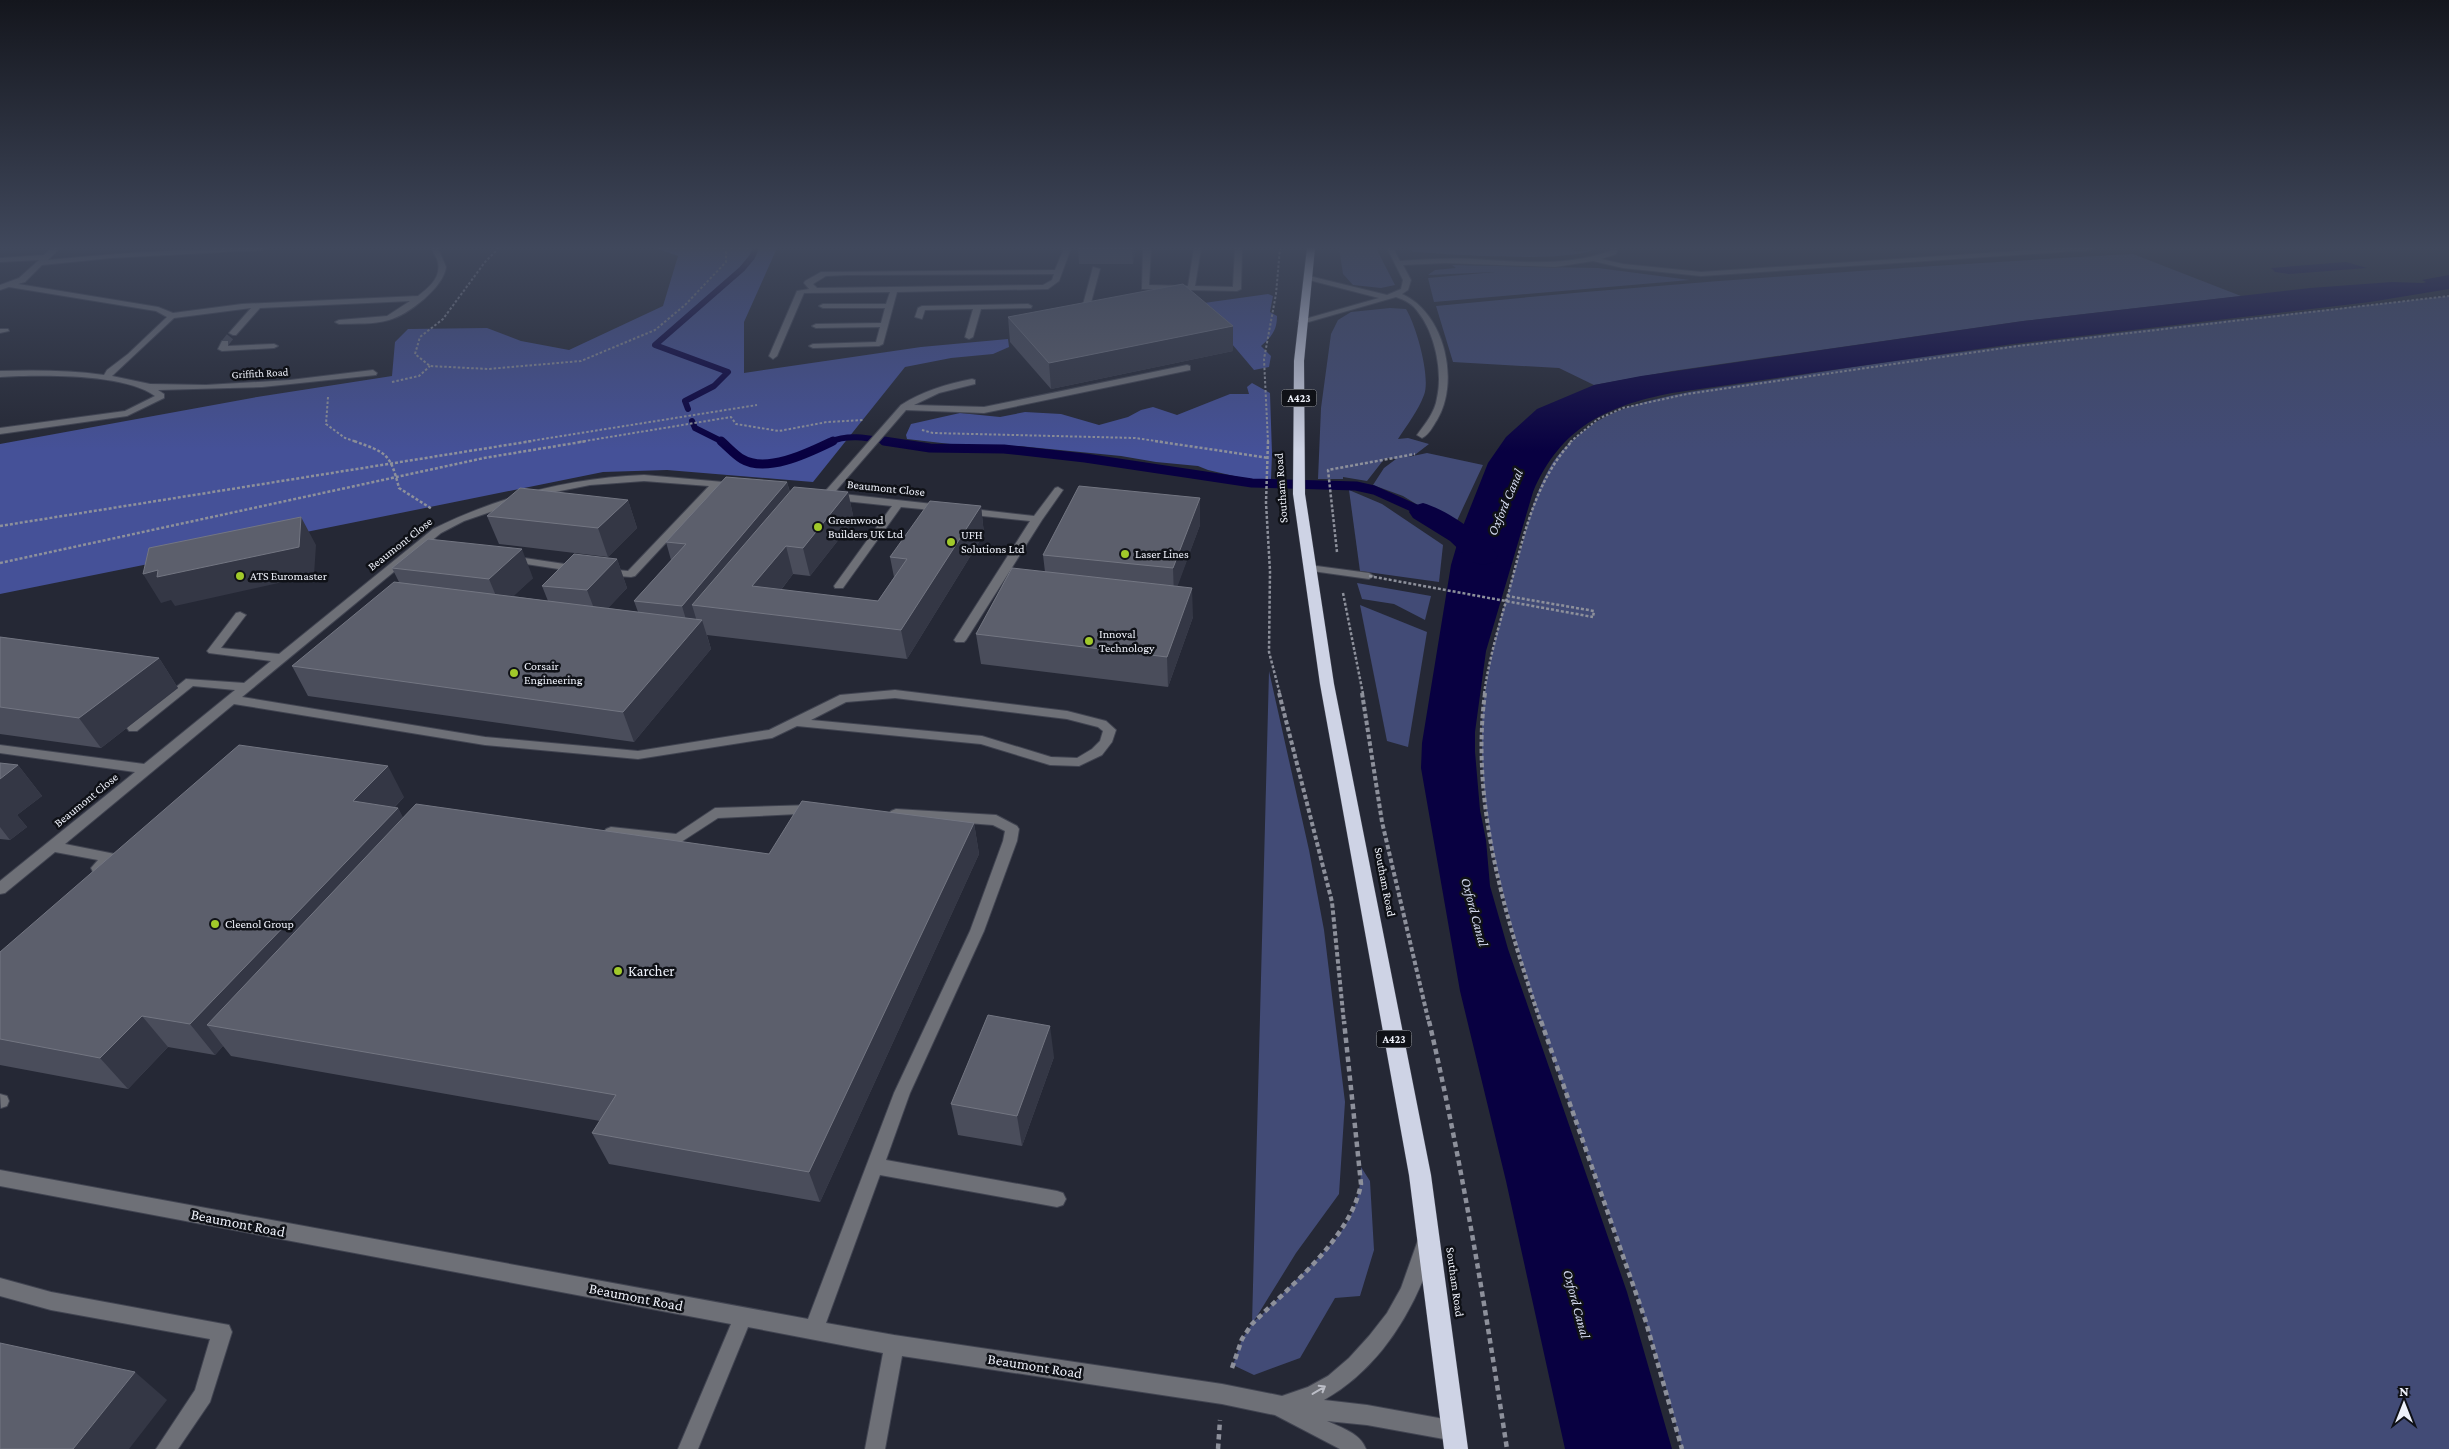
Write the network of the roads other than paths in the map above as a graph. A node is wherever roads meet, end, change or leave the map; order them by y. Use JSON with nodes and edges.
{"nodes":[{"id":1,"x":172,"y":316,"type":"joint"},
{"id":2,"x":175,"y":316,"type":"edge"},
{"id":3,"x":248,"y":316,"type":"edge"},
{"id":4,"x":392,"y":316,"type":"edge"},
{"id":5,"x":790,"y":316,"type":"edge"},
{"id":6,"x":886,"y":316,"type":"edge"},
{"id":7,"x":975,"y":316,"type":"edge"},
{"id":8,"x":1303,"y":316,"type":"edge"},
{"id":9,"x":1322,"y":316,"type":"edge"},
{"id":10,"x":1425,"y":316,"type":"edge"},
{"id":11,"x":1302,"y":321,"type":"junction"},
{"id":12,"x":339,"y":322,"type":"dead end"},
{"id":13,"x":884,"y":325,"type":"junction"},
{"id":14,"x":816,"y":326,"type":"dead end"},
{"id":15,"x":233,"y":333,"type":"tunnel mouth"},
{"id":16,"x":969,"y":337,"type":"dead end"},
{"id":17,"x":225,"y":343,"type":"dead end"},
{"id":18,"x":274,"y":346,"type":"dead end"},
{"id":19,"x":813,"y":346,"type":"dead end"},
{"id":20,"x":772,"y":356,"type":"dead end"},
{"id":21,"x":1187,"y":368,"type":"dead end"},
{"id":22,"x":373,"y":373,"type":"dead end"},
{"id":23,"x":0,"y":374,"type":"edge"},
{"id":24,"x":107,"y":378,"type":"junction"},
{"id":25,"x":972,"y":382,"type":"dead end"},
{"id":26,"x":147,"y":387,"type":"junction"},
{"id":27,"x":904,"y":407,"type":"junction"},
{"id":28,"x":0,"y":431,"type":"edge"},
{"id":29,"x":1422,"y":435,"type":"road end"},
{"id":30,"x":716,"y":484,"type":"junction"},
{"id":31,"x":744,"y":487,"type":"edge"},
{"id":32,"x":1058,"y":490,"type":"dead end"},
{"id":33,"x":898,"y":504,"type":"junction"},
{"id":34,"x":1036,"y":519,"type":"junction"},
{"id":35,"x":417,"y":545,"type":"junction"},
{"id":36,"x":436,"y":548,"type":"edge"},
{"id":37,"x":503,"y":558,"type":"edge"},
{"id":38,"x":1309,"y":568,"type":"junction"},
{"id":39,"x":1369,"y":576,"type":"road end"},
{"id":40,"x":839,"y":586,"type":"dead end"},
{"id":41,"x":240,"y":615,"type":"dead end"},
{"id":42,"x":960,"y":640,"type":"dead end"},
{"id":43,"x":280,"y":658,"type":"junction"},
{"id":44,"x":245,"y":687,"type":"junction"},
{"id":45,"x":230,"y":699,"type":"junction"},
{"id":46,"x":794,"y":722,"type":"junction"},
{"id":47,"x":133,"y":728,"type":"dead end"},
{"id":48,"x":0,"y":749,"type":"edge"},
{"id":49,"x":146,"y":769,"type":"junction"},
{"id":50,"x":833,"y":811,"type":"edge"},
{"id":51,"x":881,"y":813,"type":"edge"},
{"id":52,"x":601,"y":831,"type":"edge"},
{"id":53,"x":52,"y":846,"type":"junction"},
{"id":54,"x":88,"y":877,"type":"edge"},
{"id":55,"x":0,"y":889,"type":"edge"},
{"id":56,"x":874,"y":1166,"type":"junction"},
{"id":57,"x":0,"y":1178,"type":"edge"},
{"id":58,"x":1057,"y":1198,"type":"dead end"},
{"id":59,"x":1427,"y":1224,"type":"junction"},
{"id":60,"x":0,"y":1287,"type":"edge"},
{"id":61,"x":743,"y":1317,"type":"junction"},
{"id":62,"x":814,"y":1330,"type":"junction"},
{"id":63,"x":894,"y":1345,"type":"junction"},
{"id":64,"x":1274,"y":1405,"type":"junction"},
{"id":65,"x":1456,"y":1440,"type":"edge"},
{"id":66,"x":166,"y":1449,"type":"edge"},
{"id":67,"x":688,"y":1449,"type":"edge"},
{"id":68,"x":875,"y":1449,"type":"edge"},
{"id":69,"x":1356,"y":1449,"type":"edge"}],
"edges":[{"from":1,"to":2,"type":"street"},
{"from":1,"to":24,"type":"street"},
{"from":3,"to":15,"type":"street"},
{"from":4,"to":12,"type":"street"},
{"from":5,"to":20,"type":"street"},
{"from":6,"to":13,"type":"street"},
{"from":7,"to":16,"type":"street"},
{"from":8,"to":11,"type":"highway","name":"Southam Road","number":"A423"},
{"from":9,"to":11,"type":"street"},
{"from":10,"to":29,"type":"street"},
{"from":11,"to":38,"type":"highway","name":"Southam Road","number":"A423"},
{"from":13,"to":14,"type":"street"},
{"from":13,"to":19,"type":"street"},
{"from":17,"to":18,"type":"street"},
{"from":21,"to":27,"type":"street"},
{"from":22,"to":26,"type":"street","name":"Griffith Road"},
{"from":23,"to":24,"type":"street","name":"Griffith Road"},
{"from":24,"to":26,"type":"street","name":"Griffith Road"},
{"from":25,"to":27,"type":"street"},
{"from":26,"to":28,"type":"street"},
{"from":27,"to":33,"type":"street","name":"Beaumont Close"},
{"from":30,"to":31,"type":"street","name":"Beaumont Close"},
{"from":30,"to":35,"type":"street","name":"Beaumont Close"},
{"from":30,"to":37,"type":"street"},
{"from":32,"to":34,"type":"street"},
{"from":33,"to":34,"type":"street","name":"Beaumont Close"},
{"from":33,"to":40,"type":"street"},
{"from":34,"to":42,"type":"street"},
{"from":35,"to":36,"type":"street"},
{"from":35,"to":43,"type":"street","name":"Beaumont Close"},
{"from":38,"to":39,"type":"street"},
{"from":38,"to":59,"type":"highway","name":"Southam Road","number":"A423"},
{"from":41,"to":43,"type":"street"},
{"from":43,"to":44,"type":"street","name":"Beaumont Close"},
{"from":44,"to":45,"type":"street","name":"Beaumont Close"},
{"from":44,"to":47,"type":"street"},
{"from":45,"to":46,"type":"street"},
{"from":45,"to":49,"type":"street","name":"Beaumont Close"},
{"from":46,"to":46,"type":"street"},
{"from":48,"to":49,"type":"street"},
{"from":49,"to":53,"type":"street","name":"Beaumont Close"},
{"from":50,"to":52,"type":"street"},
{"from":51,"to":56,"type":"street"},
{"from":53,"to":54,"type":"street"},
{"from":53,"to":55,"type":"street","name":"Beaumont Close"},
{"from":56,"to":58,"type":"street"},
{"from":56,"to":62,"type":"street"},
{"from":57,"to":61,"type":"street","name":"Beaumont Road"},
{"from":64,"to":59,"type":"street","name":"Beaumont Road","one_way":true},
{"from":59,"to":65,"type":"highway","name":"Southam Road","number":"A423"},
{"from":60,"to":66,"type":"street"},
{"from":61,"to":62,"type":"street","name":"Beaumont Road"},
{"from":61,"to":67,"type":"street"},
{"from":62,"to":63,"type":"street","name":"Beaumont Road"},
{"from":63,"to":64,"type":"street","name":"Beaumont Road"},
{"from":63,"to":68,"type":"street"},
{"from":64,"to":65,"type":"street","name":"Beaumont Road"},
{"from":64,"to":69,"type":"street","name":"Beaumont Road"}]}
